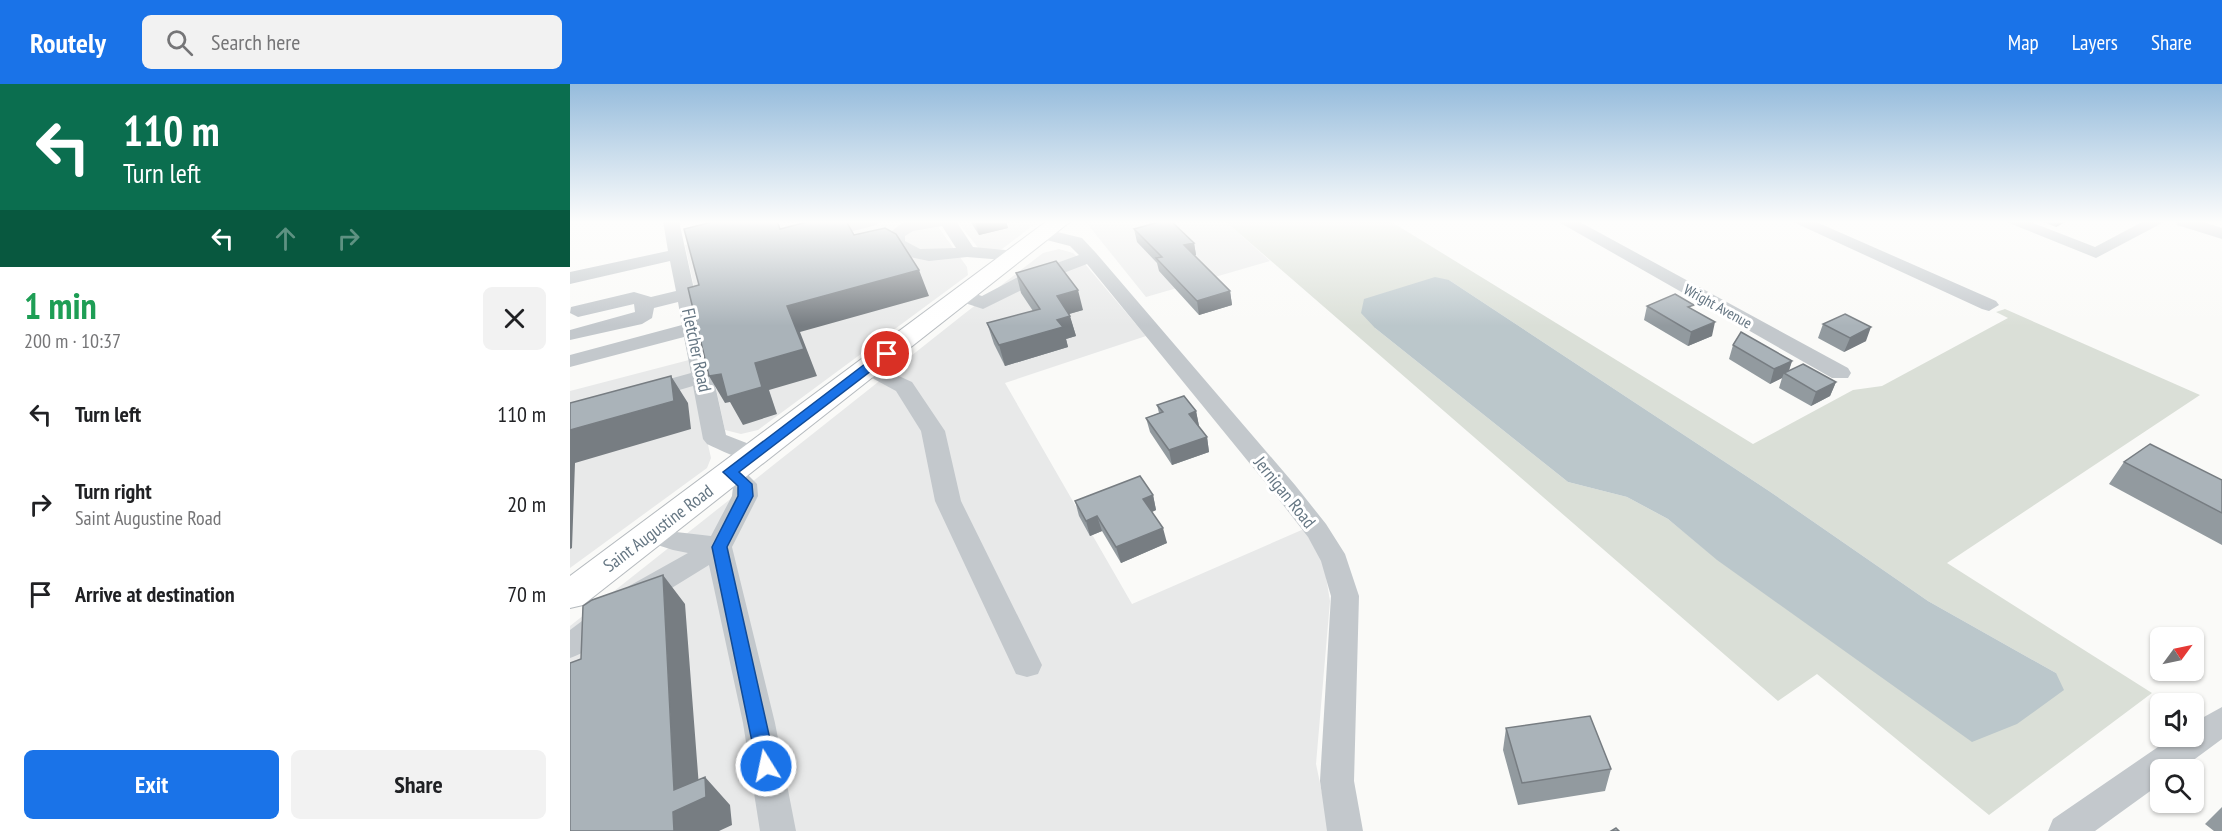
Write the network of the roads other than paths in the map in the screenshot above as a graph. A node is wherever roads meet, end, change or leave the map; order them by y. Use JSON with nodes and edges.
{"nodes":[{"id":1,"x":670,"y":256,"type":"edge"},
{"id":2,"x":678,"y":256,"type":"edge"},
{"id":3,"x":1016,"y":256,"type":"edge"},
{"id":4,"x":1628,"y":256,"type":"edge"},
{"id":5,"x":1878,"y":256,"type":"edge"},
{"id":6,"x":1090,"y":257,"type":"joint"},
{"id":7,"x":570,"y":278,"type":"edge"},
{"id":8,"x":686,"y":294,"type":"junction"},
{"id":9,"x":963,"y":296,"type":"junction"},
{"id":10,"x":644,"y":304,"type":"junction"},
{"id":11,"x":1989,"y":305,"type":"dead end"},
{"id":12,"x":578,"y":311,"type":"dead end"},
{"id":13,"x":693,"y":328,"type":"junction"},
{"id":14,"x":574,"y":335,"type":"dead end"},
{"id":15,"x":570,"y":361,"type":"edge"},
{"id":16,"x":868,"y":368,"type":"junction"},
{"id":17,"x":1840,"y":373,"type":"dead end"},
{"id":18,"x":703,"y":376,"type":"junction"},
{"id":19,"x":624,"y":399,"type":"edge"},
{"id":20,"x":753,"y":454,"type":"junction"},
{"id":21,"x":730,"y":472,"type":"junction"},
{"id":22,"x":651,"y":533,"type":"junction"},
{"id":23,"x":719,"y":547,"type":"junction"},
{"id":24,"x":570,"y":595,"type":"edge"},
{"id":25,"x":570,"y":646,"type":"edge"},
{"id":26,"x":1028,"y":665,"type":"dead end"},
{"id":27,"x":2217,"y":733,"type":"edge"},
{"id":28,"x":777,"y":831,"type":"edge"},
{"id":29,"x":1345,"y":831,"type":"edge"},
{"id":30,"x":2066,"y":831,"type":"edge"}],
"edges":[{"from":1,"to":7,"type":"street"},
{"from":2,"to":8,"type":"street","name":"Fletcher Road"},
{"from":3,"to":9,"type":"main road","name":"Saint Augustine Road"},
{"from":4,"to":17,"type":"street","name":"Wright Avenue"},
{"from":5,"to":11,"type":"street"},
{"from":6,"to":9,"type":"street"},
{"from":6,"to":29,"type":"street","name":"Jernigan Road"},
{"from":8,"to":10,"type":"street"},
{"from":8,"to":13,"type":"street","name":"Fletcher Road"},
{"from":9,"to":16,"type":"main road","name":"Saint Augustine Road"},
{"from":10,"to":12,"type":"street"},
{"from":10,"to":14,"type":"street"},
{"from":13,"to":15,"type":"street"},
{"from":13,"to":18,"type":"street","name":"Fletcher Road"},
{"from":16,"to":20,"type":"main road","name":"Saint Augustine Road"},
{"from":16,"to":26,"type":"street"},
{"from":18,"to":19,"type":"street"},
{"from":18,"to":20,"type":"street","name":"Fletcher Road"},
{"from":20,"to":21,"type":"main road","name":"Saint Augustine Road"},
{"from":21,"to":22,"type":"main road","name":"Saint Augustine Road"},
{"from":21,"to":23,"type":"street"},
{"from":22,"to":23,"type":"street"},
{"from":22,"to":24,"type":"main road","name":"Saint Augustine Road"},
{"from":23,"to":25,"type":"street"},
{"from":23,"to":28,"type":"street"},
{"from":27,"to":30,"type":"street"}]}
